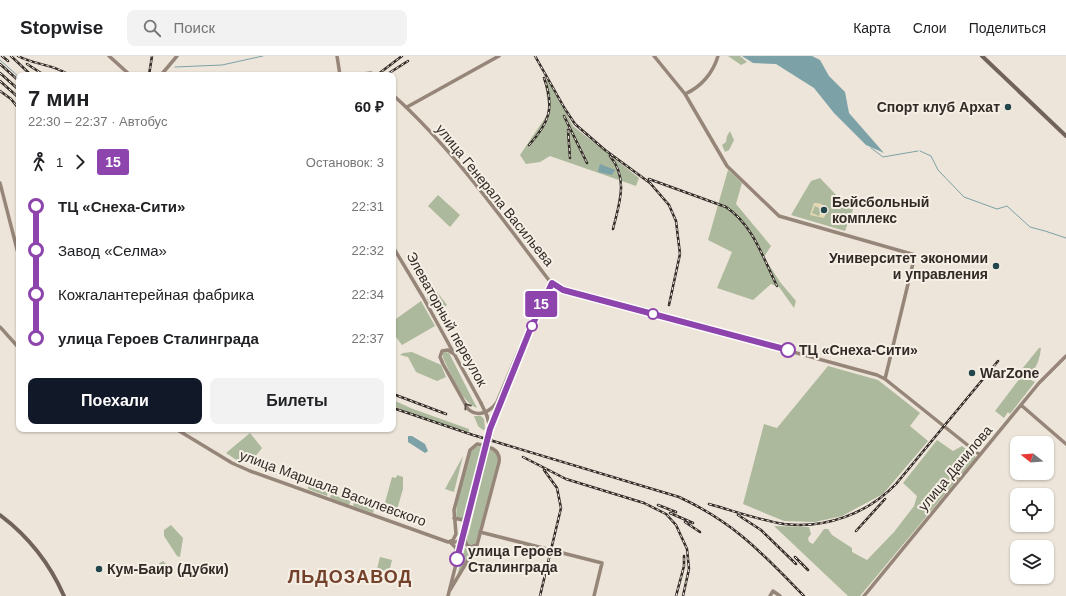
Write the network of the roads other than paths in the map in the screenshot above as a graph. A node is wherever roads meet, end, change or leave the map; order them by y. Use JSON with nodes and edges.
{"nodes":[{"id":1,"x":109,"y":56,"type":"edge"},
{"id":2,"x":176,"y":56,"type":"edge"},
{"id":3,"x":337,"y":56,"type":"edge"},
{"id":4,"x":499,"y":56,"type":"edge"},
{"id":5,"x":654,"y":56,"type":"edge"},
{"id":6,"x":718,"y":56,"type":"edge"},
{"id":7,"x":982,"y":56,"type":"edge"},
{"id":8,"x":127,"y":72,"type":"edge"},
{"id":9,"x":164,"y":72,"type":"edge"},
{"id":10,"x":340,"y":72,"type":"edge"},
{"id":11,"x":685,"y":94,"type":"junction"},
{"id":12,"x":396,"y":97,"type":"edge"},
{"id":13,"x":407,"y":107,"type":"junction"},
{"id":14,"x":1066,"y":128,"type":"edge"},
{"id":15,"x":1062,"y":132,"type":"junction"},
{"id":16,"x":1066,"y":136,"type":"edge"},
{"id":17,"x":0,"y":183,"type":"edge"},
{"id":18,"x":16,"y":245,"type":"edge"},
{"id":19,"x":396,"y":251,"type":"edge"},
{"id":20,"x":552,"y":283,"type":"junction"},
{"id":21,"x":0,"y":327,"type":"edge"},
{"id":22,"x":527,"y":338,"type":"junction"},
{"id":23,"x":16,"y":345,"type":"edge"},
{"id":24,"x":454,"y":354,"type":"junction"},
{"id":25,"x":1066,"y":356,"type":"edge"},
{"id":26,"x":885,"y":379,"type":"junction"},
{"id":27,"x":1021,"y":406,"type":"junction"},
{"id":28,"x":490,"y":429,"type":"junction"},
{"id":29,"x":181,"y":432,"type":"edge"},
{"id":30,"x":1066,"y":444,"type":"edge"},
{"id":31,"x":980,"y":455,"type":"junction"},
{"id":32,"x":472,"y":505,"type":"junction"},
{"id":33,"x":0,"y":515,"type":"edge"},
{"id":34,"x":454,"y":518,"type":"junction"},
{"id":35,"x":467,"y":525,"type":"junction"},
{"id":36,"x":480,"y":532,"type":"junction"},
{"id":37,"x":464,"y":535,"type":"junction"},
{"id":38,"x":448,"y":542,"type":"junction"},
{"id":39,"x":477,"y":545,"type":"junction"},
{"id":40,"x":457,"y":559,"type":"junction"},
{"id":41,"x":450,"y":590,"type":"junction"},
{"id":42,"x":64,"y":596,"type":"edge"},
{"id":43,"x":448,"y":596,"type":"edge"},
{"id":44,"x":594,"y":596,"type":"edge"},
{"id":45,"x":770,"y":596,"type":"edge"},
{"id":46,"x":780,"y":596,"type":"edge"},
{"id":47,"x":864,"y":596,"type":"edge"}],
"edges":[{"from":1,"to":8,"type":"main road"},
{"from":2,"to":9,"type":"main road"},
{"from":3,"to":10,"type":"main road"},
{"from":4,"to":13,"type":"main road"},
{"from":5,"to":11,"type":"main road"},
{"from":6,"to":11,"type":"main road"},
{"from":7,"to":15,"type":"main road"},
{"from":11,"to":26,"type":"main road"},
{"from":12,"to":13,"type":"main road","name":"улица Генерала Васильева"},
{"from":13,"to":20,"type":"main road","name":"улица Генерала Васильева"},
{"from":14,"to":15,"type":"main road"},
{"from":15,"to":16,"type":"main road"},
{"from":17,"to":18,"type":"main road"},
{"from":19,"to":24,"type":"main road","name":"Элеваторный переулок"},
{"from":20,"to":22,"type":"main road"},
{"from":20,"to":26,"type":"main road","name":"улица Генерала Васильева"},
{"from":21,"to":23,"type":"main road"},
{"from":22,"to":24,"type":"main road","one_way":true},
{"from":22,"to":28,"type":"main road"},
{"from":24,"to":28,"type":"main road","name":"Элеваторный переулок","bridge":true},
{"from":25,"to":27,"type":"main road","name":"улица Данилова"},
{"from":26,"to":31,"type":"main road","name":"улица Генерала Васильева"},
{"from":27,"to":30,"type":"main road"},
{"from":27,"to":31,"type":"main road","name":"улица Данилова"},
{"from":28,"to":32,"type":"main road","bridge":true},
{"from":29,"to":38,"type":"main road","name":"улица Маршала Василевского"},
{"from":31,"to":47,"type":"main road","name":"улица Данилова"},
{"from":32,"to":34,"type":"main road"},
{"from":32,"to":35,"type":"main road"},
{"from":33,"to":42,"type":"main road"},
{"from":34,"to":36,"type":"main road"},
{"from":34,"to":38,"type":"main road"},
{"from":35,"to":37,"type":"main road"},
{"from":35,"to":39,"type":"main road"},
{"from":36,"to":39,"type":"main road"},
{"from":36,"to":44,"type":"main road"},
{"from":37,"to":38,"type":"main road"},
{"from":37,"to":40,"type":"main road"},
{"from":38,"to":40,"type":"main road"},
{"from":39,"to":41,"type":"main road"},
{"from":40,"to":41,"type":"main road"},
{"from":41,"to":43,"type":"main road"},
{"from":45,"to":46,"type":"main road"}]}
